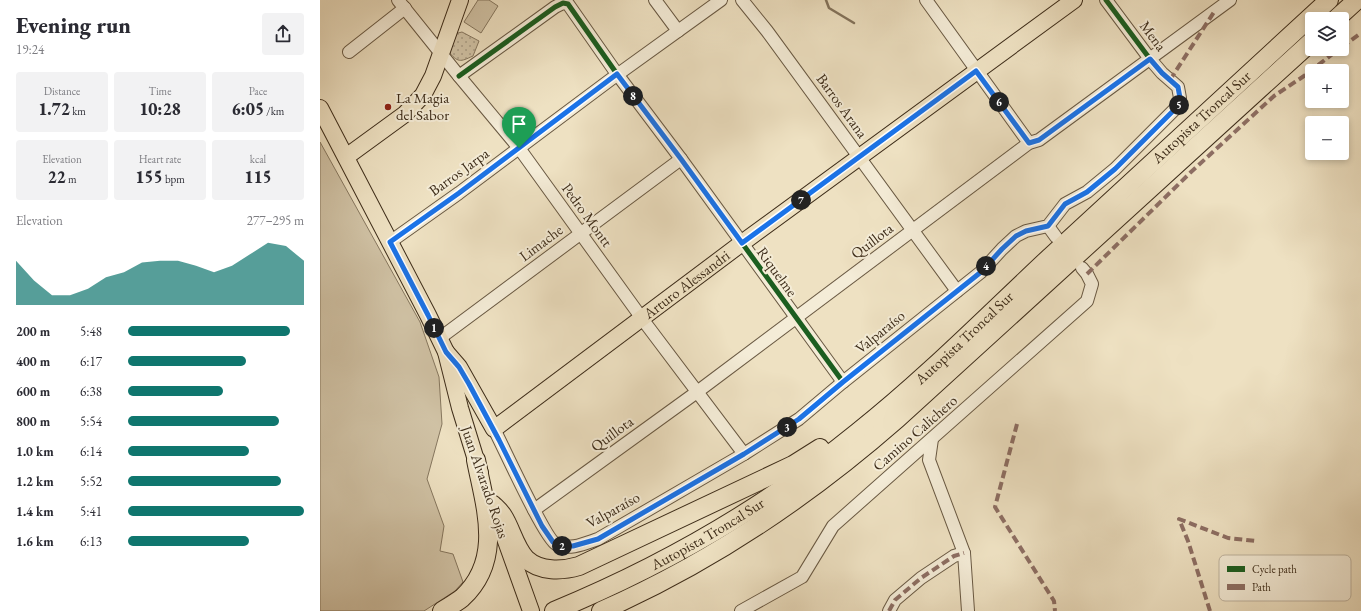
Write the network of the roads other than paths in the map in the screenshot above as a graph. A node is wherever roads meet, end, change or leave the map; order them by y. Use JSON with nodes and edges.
{"nodes":[{"id":1,"x":460,"y":0,"type":"edge"},
{"id":2,"x":655,"y":0,"type":"edge"},
{"id":3,"x":721,"y":0,"type":"edge"},
{"id":4,"x":742,"y":0,"type":"edge"},
{"id":5,"x":926,"y":0,"type":"edge"},
{"id":6,"x":1074,"y":0,"type":"edge"},
{"id":7,"x":1106,"y":0,"type":"edge"},
{"id":8,"x":1230,"y":0,"type":"edge"},
{"id":9,"x":1329,"y":0,"type":"edge"},
{"id":10,"x":1357,"y":0,"type":"edge"},
{"id":11,"x":402,"y":4,"type":"edge"},
{"id":12,"x":1344,"y":12,"type":"edge"},
{"id":13,"x":678,"y":31,"type":"junction"},
{"id":14,"x":1305,"y":47,"type":"edge"},
{"id":15,"x":349,"y":52,"type":"dead end"},
{"id":16,"x":442,"y":53,"type":"junction"},
{"id":17,"x":1150,"y":59,"type":"junction"},
{"id":18,"x":976,"y":71,"type":"junction"},
{"id":19,"x":617,"y":74,"type":"junction"},
{"id":20,"x":459,"y":76,"type":"junction"},
{"id":21,"x":320,"y":108,"type":"edge"},
{"id":22,"x":1029,"y":143,"type":"junction"},
{"id":23,"x":519,"y":148,"type":"junction"},
{"id":24,"x":859,"y":156,"type":"junction"},
{"id":25,"x":346,"y":157,"type":"junction"},
{"id":26,"x":681,"y":159,"type":"junction"},
{"id":27,"x":1048,"y":226,"type":"junction"},
{"id":28,"x":914,"y":230,"type":"junction"},
{"id":29,"x":581,"y":234,"type":"junction"},
{"id":30,"x":1056,"y":237,"type":"dead end"},
{"id":31,"x":390,"y":242,"type":"junction"},
{"id":32,"x":742,"y":243,"type":"junction"},
{"id":33,"x":1082,"y":268,"type":"dead end"},
{"id":34,"x":957,"y":291,"type":"junction"},
{"id":35,"x":642,"y":318,"type":"junction"},
{"id":36,"x":796,"y":318,"type":"junction"},
{"id":37,"x":443,"y":345,"type":"junction"},
{"id":38,"x":943,"y":357,"type":"junction"},
{"id":39,"x":843,"y":382,"type":"junction"},
{"id":40,"x":698,"y":392,"type":"junction"},
{"id":41,"x":494,"y":429,"type":"junction"},
{"id":42,"x":932,"y":439,"type":"junction"},
{"id":43,"x":744,"y":454,"type":"junction"},
{"id":44,"x":476,"y":460,"type":"junction"},
{"id":45,"x":492,"y":504,"type":"junction"},
{"id":46,"x":534,"y":510,"type":"junction"},
{"id":47,"x":553,"y":542,"type":"joint"},
{"id":48,"x":964,"y":553,"type":"junction"},
{"id":49,"x":442,"y":611,"type":"edge"},
{"id":50,"x":531,"y":611,"type":"edge"},
{"id":51,"x":554,"y":611,"type":"edge"},
{"id":52,"x":601,"y":611,"type":"edge"},
{"id":53,"x":741,"y":611,"type":"edge"},
{"id":54,"x":888,"y":611,"type":"edge"},
{"id":55,"x":968,"y":611,"type":"edge"}],
"edges":[{"from":1,"to":16,"type":"main road"},
{"from":2,"to":13,"type":"street"},
{"from":3,"to":13,"type":"street","name":"Barros Jarpa"},
{"from":4,"to":24,"type":"street","name":"Barros Arana"},
{"from":5,"to":18,"type":"street"},
{"from":6,"to":18,"type":"main road","name":"Arturo Alessandri"},
{"from":7,"to":17,"type":"street","name":"Mena"},
{"from":8,"to":17,"type":"street","name":"Quillota"},
{"from":9,"to":38,"type":"highway","name":"Autopista Troncal Sur"},
{"from":10,"to":12,"type":"highway"},
{"from":11,"to":15,"type":"street"},
{"from":11,"to":16,"type":"street","name":"Pedro Montt"},
{"from":13,"to":19,"type":"street","name":"Barros Jarpa"},
{"from":14,"to":52,"type":"highway","name":"Autopista Troncal Sur"},
{"from":16,"to":20,"type":"street","name":"Pedro Montt"},
{"from":16,"to":25,"type":"main road"},
{"from":17,"to":22,"type":"street","name":"Quillota"},
{"from":17,"to":27,"type":"street","name":"Mena"},
{"from":18,"to":22,"type":"street"},
{"from":18,"to":24,"type":"main road","name":"Arturo Alessandri"},
{"from":19,"to":20,"type":"street","name":"Riquelme"},
{"from":19,"to":23,"type":"street","name":"Barros Jarpa"},
{"from":19,"to":26,"type":"street","name":"Riquelme"},
{"from":20,"to":23,"type":"street","name":"Pedro Montt"},
{"from":21,"to":25,"type":"main road","name":"Juan Alvarado Rojas"},
{"from":22,"to":28,"type":"street","name":"Quillota"},
{"from":23,"to":29,"type":"street","name":"Pedro Montt"},
{"from":23,"to":31,"type":"street","name":"Barros Jarpa"},
{"from":24,"to":28,"type":"street","name":"Barros Arana"},
{"from":24,"to":32,"type":"main road","name":"Arturo Alessandri"},
{"from":25,"to":31,"type":"main road","name":"Juan Alvarado Rojas"},
{"from":26,"to":29,"type":"street","name":"Limache"},
{"from":26,"to":32,"type":"street","name":"Riquelme"},
{"from":27,"to":30,"type":"street"},
{"from":27,"to":34,"type":"street","name":"Valparaíso"},
{"from":28,"to":34,"type":"street","name":"Barros Arana"},
{"from":28,"to":36,"type":"street","name":"Quillota"},
{"from":29,"to":35,"type":"street","name":"Pedro Montt"},
{"from":29,"to":37,"type":"street","name":"Limache"},
{"from":31,"to":37,"type":"main road","name":"Juan Alvarado Rojas"},
{"from":32,"to":35,"type":"main road","name":"Arturo Alessandri"},
{"from":32,"to":36,"type":"street","name":"Riquelme"},
{"from":33,"to":42,"type":"street","name":"Camino Calichero"},
{"from":34,"to":39,"type":"street","name":"Valparaíso"},
{"from":35,"to":40,"type":"street","name":"Pedro Montt"},
{"from":35,"to":41,"type":"main road","name":"Arturo Alessandri"},
{"from":36,"to":39,"type":"street","name":"Riquelme"},
{"from":36,"to":40,"type":"street","name":"Quillota"},
{"from":37,"to":41,"type":"main road","name":"Juan Alvarado Rojas"},
{"from":37,"to":44,"type":"main road","name":"Juan Alvarado Rojas"},
{"from":38,"to":45,"type":"highway"},
{"from":38,"to":51,"type":"highway","name":"Autopista Troncal Sur"},
{"from":39,"to":43,"type":"street","name":"Valparaíso"},
{"from":40,"to":43,"type":"street","name":"Pedro Montt"},
{"from":40,"to":46,"type":"street","name":"Quillota"},
{"from":41,"to":46,"type":"street","name":"Juan Alvarado Rojas"},
{"from":42,"to":48,"type":"street"},
{"from":42,"to":53,"type":"street","name":"Camino Calichero"},
{"from":43,"to":47,"type":"street","name":"Valparaíso"},
{"from":44,"to":45,"type":"main road","name":"Juan Alvarado Rojas"},
{"from":44,"to":49,"type":"highway"},
{"from":45,"to":50,"type":"main road","name":"Juan Alvarado Rojas"},
{"from":46,"to":47,"type":"street","name":"Juan Alvarado Rojas"},
{"from":48,"to":54,"type":"street"},
{"from":48,"to":55,"type":"street"}]}
